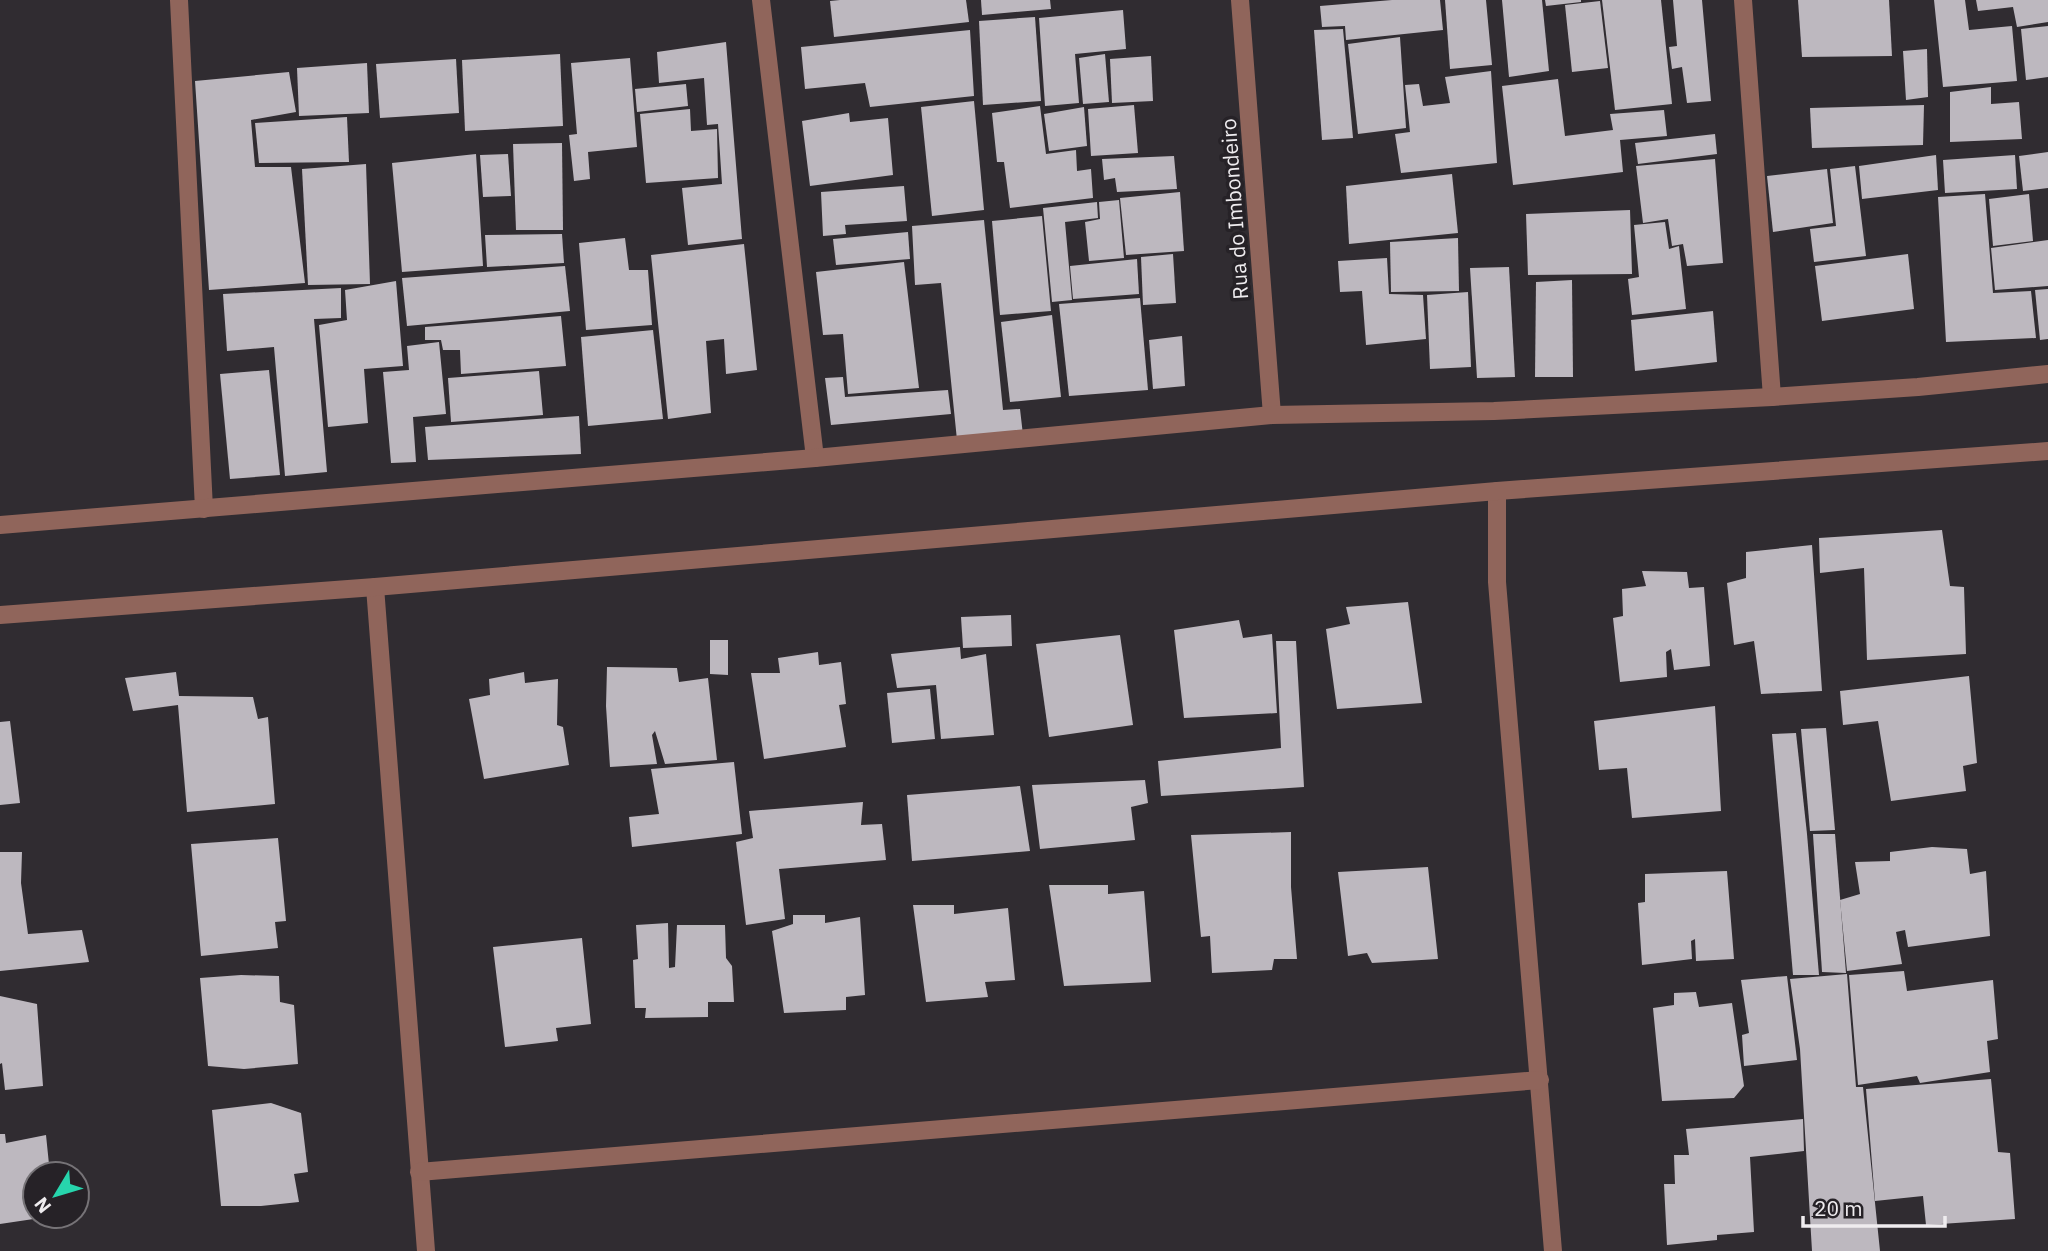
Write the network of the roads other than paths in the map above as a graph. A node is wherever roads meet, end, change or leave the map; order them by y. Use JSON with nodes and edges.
{"nodes":[{"id":1,"x":179,"y":0,"type":"edge"},
{"id":2,"x":761,"y":0,"type":"edge"},
{"id":3,"x":1240,"y":0,"type":"edge"},
{"id":4,"x":1743,"y":0,"type":"edge"},
{"id":5,"x":2048,"y":374,"type":"edge"},
{"id":6,"x":1772,"y":397,"type":"junction"},
{"id":7,"x":1272,"y":415,"type":"junction"},
{"id":8,"x":2048,"y":452,"type":"edge"},
{"id":9,"x":815,"y":458,"type":"junction"},
{"id":10,"x":1497,"y":491,"type":"junction"},
{"id":11,"x":204,"y":509,"type":"junction"},
{"id":12,"x":0,"y":526,"type":"edge"},
{"id":13,"x":375,"y":587,"type":"junction"},
{"id":14,"x":0,"y":615,"type":"edge"},
{"id":15,"x":1540,"y":1080,"type":"junction"},
{"id":16,"x":419,"y":1172,"type":"junction"},
{"id":17,"x":426,"y":1251,"type":"edge"},
{"id":18,"x":1553,"y":1251,"type":"edge"}],
"edges":[{"from":1,"to":11,"type":"street"},
{"from":2,"to":9,"type":"street"},
{"from":3,"to":7,"type":"street","name":"Rua do Imbondeiro"},
{"from":4,"to":6,"type":"street"},
{"from":5,"to":6,"type":"street"},
{"from":6,"to":7,"type":"street"},
{"from":7,"to":9,"type":"street"},
{"from":8,"to":10,"type":"street"},
{"from":9,"to":11,"type":"street"},
{"from":10,"to":13,"type":"street"},
{"from":10,"to":15,"type":"street"},
{"from":11,"to":12,"type":"street"},
{"from":13,"to":14,"type":"street"},
{"from":13,"to":16,"type":"street"},
{"from":15,"to":16,"type":"street"},
{"from":15,"to":18,"type":"street"},
{"from":16,"to":17,"type":"street"}]}
